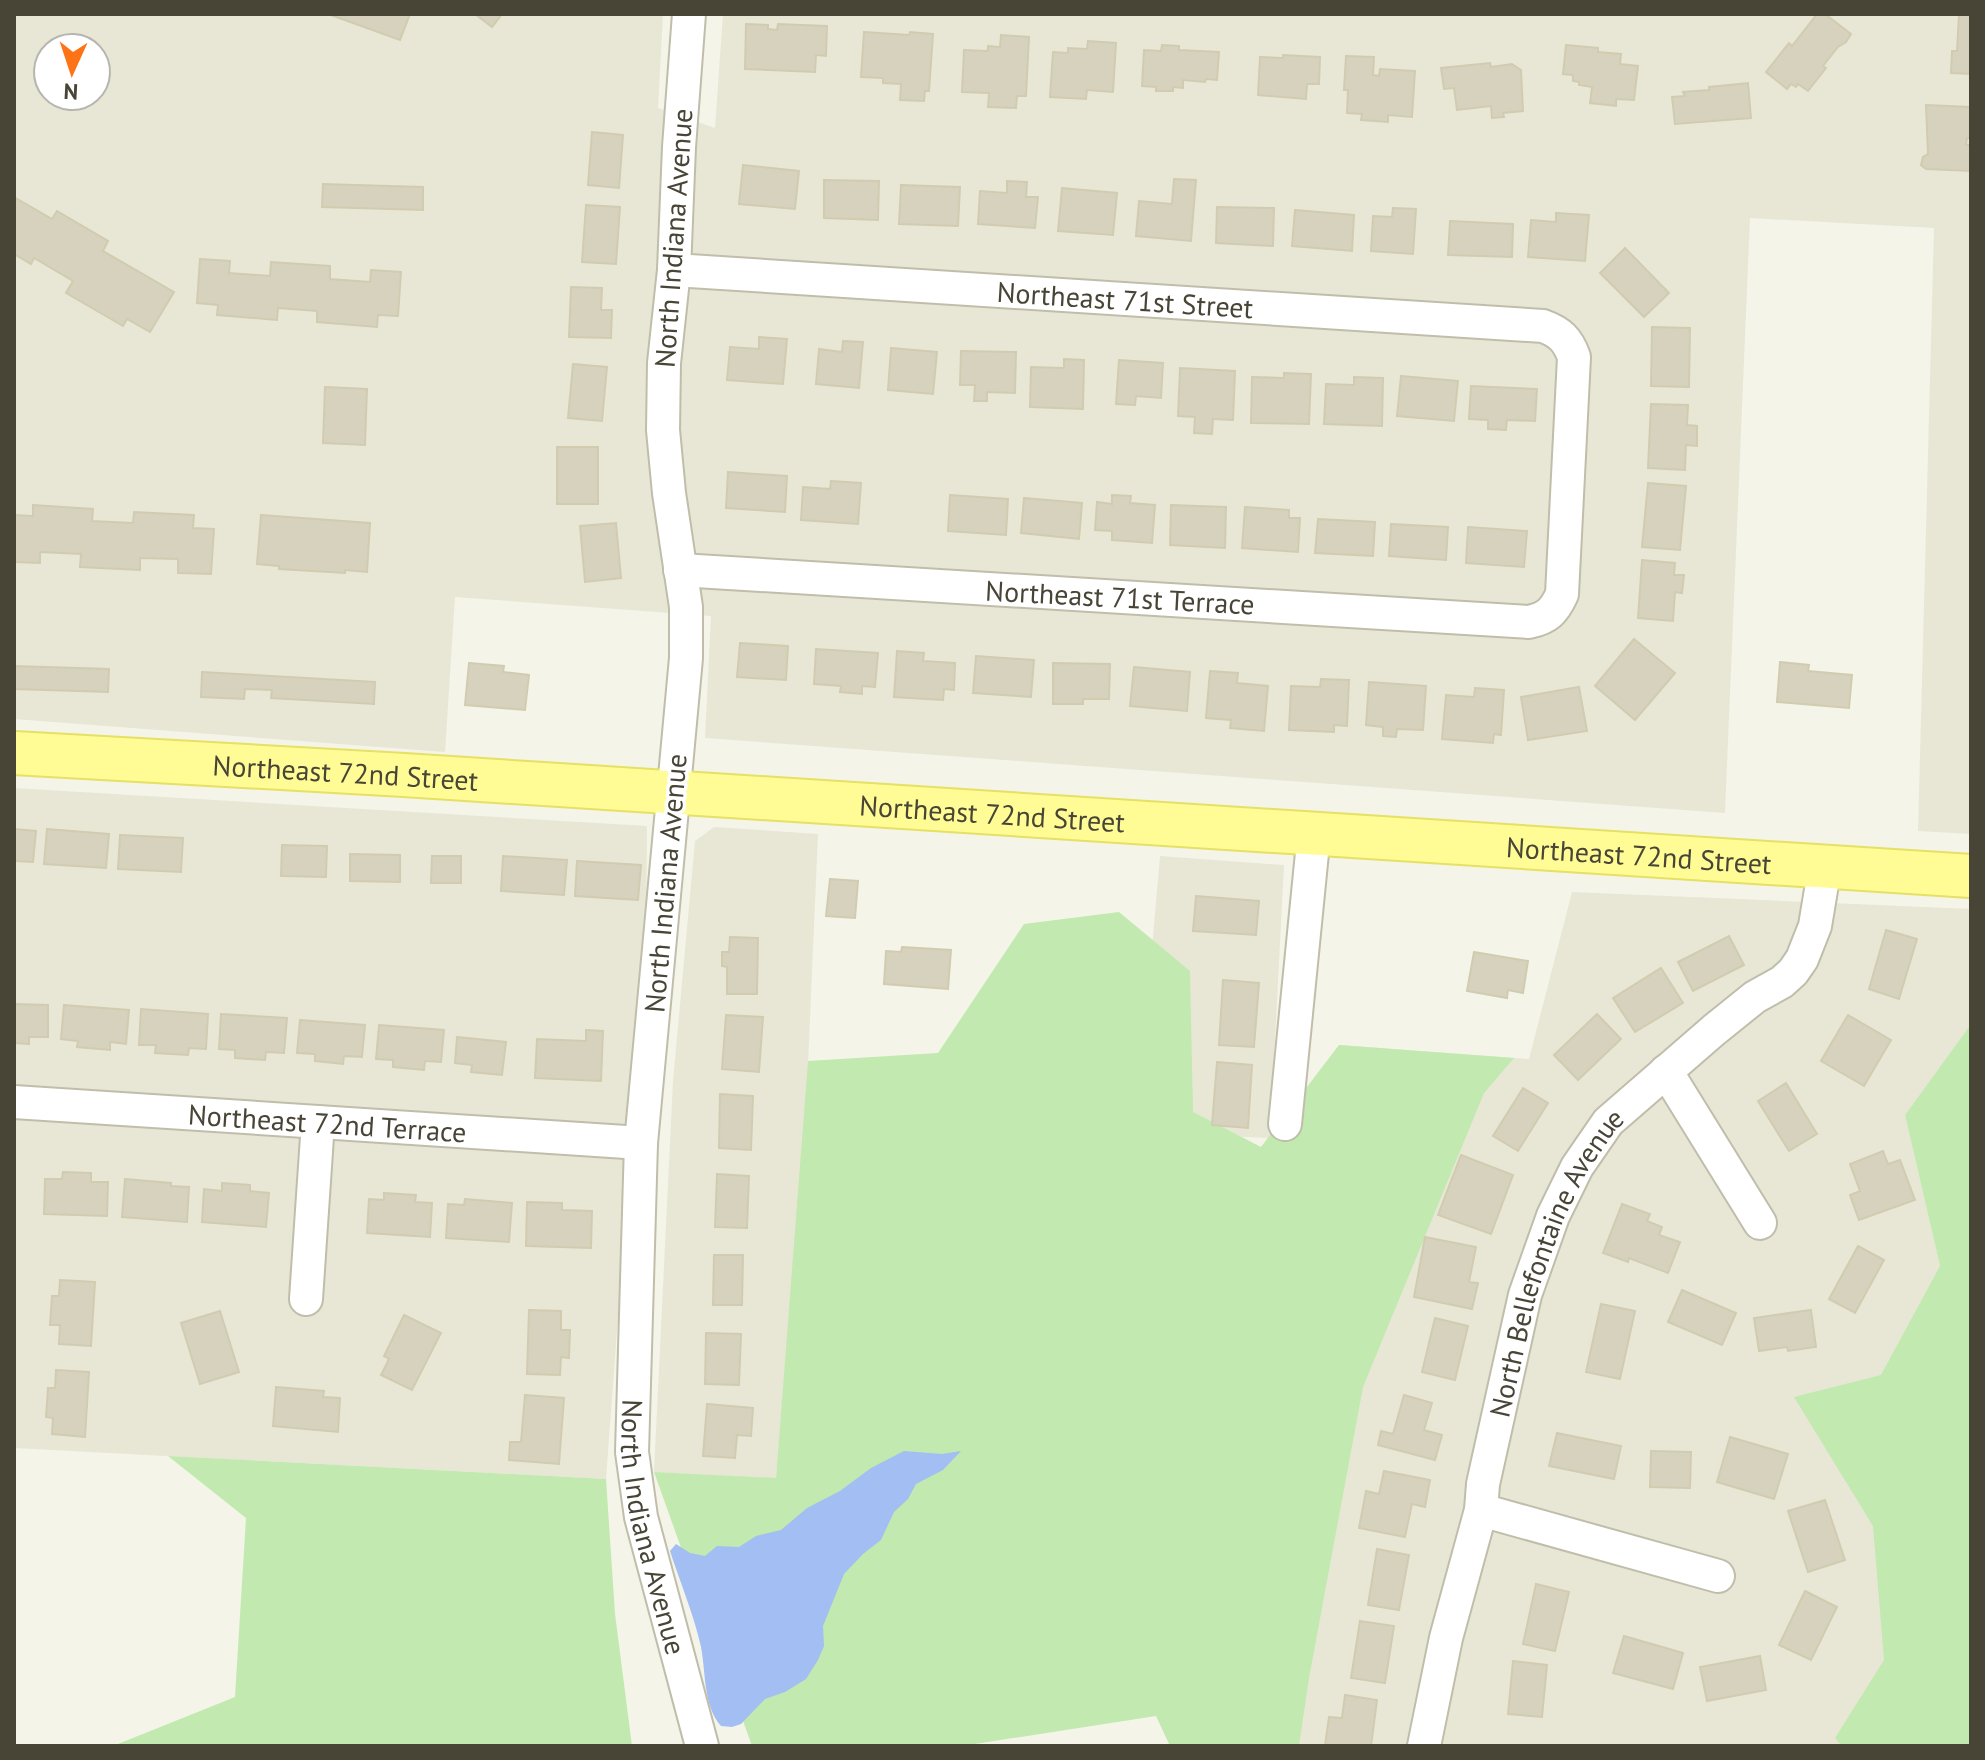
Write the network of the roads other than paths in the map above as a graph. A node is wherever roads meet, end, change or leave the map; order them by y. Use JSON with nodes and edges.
{"nodes":[{"id":1,"x":689,"y":14,"type":"edge"},
{"id":2,"x":674,"y":270,"type":"junction"},
{"id":3,"x":680,"y":570,"type":"junction"},
{"id":4,"x":1556,"y":609,"type":"joint"},
{"id":5,"x":14,"y":753,"type":"edge"},
{"id":6,"x":674,"y":792,"type":"junction"},
{"id":7,"x":1314,"y":833,"type":"junction"},
{"id":8,"x":1825,"y":866,"type":"junction"},
{"id":9,"x":1971,"y":876,"type":"edge"},
{"id":10,"x":1666,"y":1071,"type":"junction"},
{"id":11,"x":14,"y":1102,"type":"edge"},
{"id":12,"x":318,"y":1122,"type":"junction"},
{"id":13,"x":1285,"y":1124,"type":"dead end"},
{"id":14,"x":641,"y":1143,"type":"junction"},
{"id":15,"x":1760,"y":1223,"type":"dead end"},
{"id":16,"x":306,"y":1299,"type":"dead end"},
{"id":17,"x":1481,"y":1510,"type":"junction"},
{"id":18,"x":1718,"y":1576,"type":"dead end"},
{"id":19,"x":702,"y":1746,"type":"edge"},
{"id":20,"x":1424,"y":1746,"type":"edge"}],
"edges":[{"from":1,"to":2,"type":"street","name":"North Indiana Avenue"},
{"from":2,"to":3,"type":"street","name":"North Indiana Avenue"},
{"from":2,"to":4,"type":"street","name":"Northeast 71st Street"},
{"from":3,"to":4,"type":"street","name":"Northeast 71st Terrace"},
{"from":3,"to":6,"type":"street","name":"North Indiana Avenue"},
{"from":5,"to":6,"type":"main road","name":"Northeast 72nd Street"},
{"from":6,"to":7,"type":"main road","name":"Northeast 72nd Street"},
{"from":6,"to":14,"type":"street","name":"North Indiana Avenue"},
{"from":7,"to":8,"type":"main road","name":"Northeast 72nd Street"},
{"from":7,"to":13,"type":"street"},
{"from":8,"to":9,"type":"main road","name":"Northeast 72nd Street"},
{"from":8,"to":10,"type":"street","name":"North Bellefontaine Avenue"},
{"from":10,"to":15,"type":"street"},
{"from":10,"to":17,"type":"street","name":"North Bellefontaine Avenue"},
{"from":11,"to":12,"type":"street","name":"Northeast 72nd Terrace"},
{"from":12,"to":14,"type":"street","name":"Northeast 72nd Terrace"},
{"from":12,"to":16,"type":"street"},
{"from":14,"to":19,"type":"street","name":"North Indiana Avenue"},
{"from":17,"to":18,"type":"street"},
{"from":17,"to":20,"type":"street","name":"North Bellefontaine Avenue"}]}
